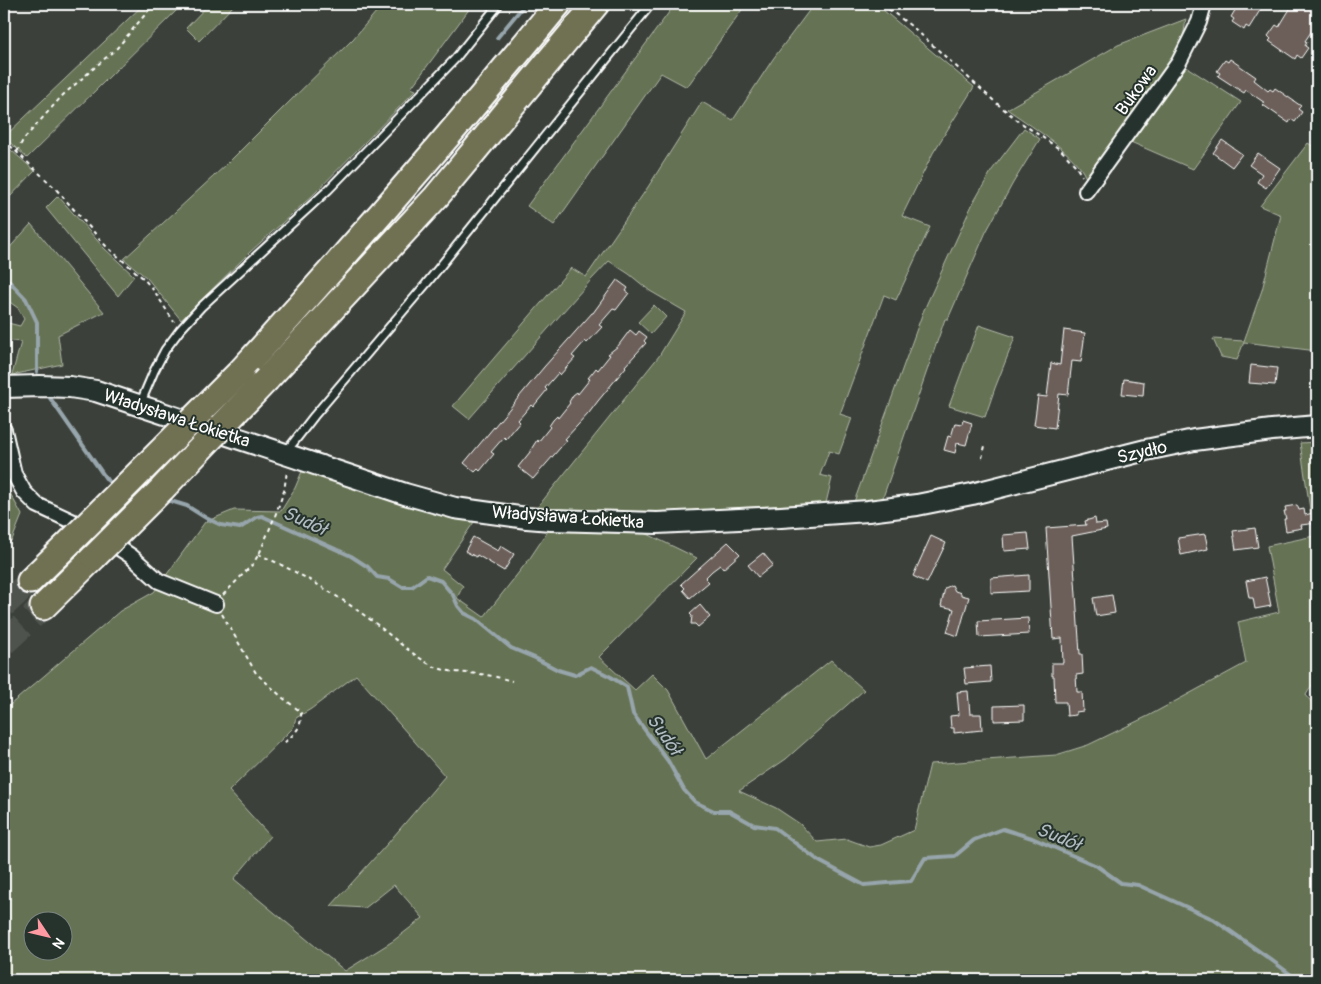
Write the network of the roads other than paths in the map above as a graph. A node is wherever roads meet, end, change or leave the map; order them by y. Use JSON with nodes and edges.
{"nodes":[{"id":1,"x":499,"y":4,"type":"edge"},
{"id":2,"x":558,"y":4,"type":"edge"},
{"id":3,"x":596,"y":4,"type":"edge"},
{"id":4,"x":652,"y":4,"type":"edge"},
{"id":5,"x":1204,"y":4,"type":"edge"},
{"id":6,"x":1086,"y":191,"type":"road end"},
{"id":7,"x":4,"y":387,"type":"edge"},
{"id":8,"x":140,"y":405,"type":"junction"},
{"id":9,"x":1317,"y":426,"type":"edge"},
{"id":10,"x":4,"y":430,"type":"edge"},
{"id":11,"x":286,"y":455,"type":"junction"},
{"id":12,"x":969,"y":494,"type":"joint"},
{"id":13,"x":30,"y":581,"type":"tunnel mouth"},
{"id":14,"x":216,"y":604,"type":"road end"},
{"id":15,"x":43,"y":607,"type":"tunnel mouth"}],
"edges":[{"from":1,"to":8,"type":"lane"},
{"from":2,"to":13,"type":"highway","bridge":true},
{"from":3,"to":15,"type":"highway","bridge":true},
{"from":4,"to":11,"type":"lane"},
{"from":5,"to":6,"type":"street","name":"Bukowa"},
{"from":7,"to":8,"type":"street","name":"Władysława Łokietka"},
{"from":8,"to":11,"type":"street","name":"Władysława Łokietka"},
{"from":9,"to":12,"type":"street","name":"Szydło"},
{"from":10,"to":14,"type":"street"},
{"from":11,"to":12,"type":"street","name":"Władysława Łokietka"}]}
